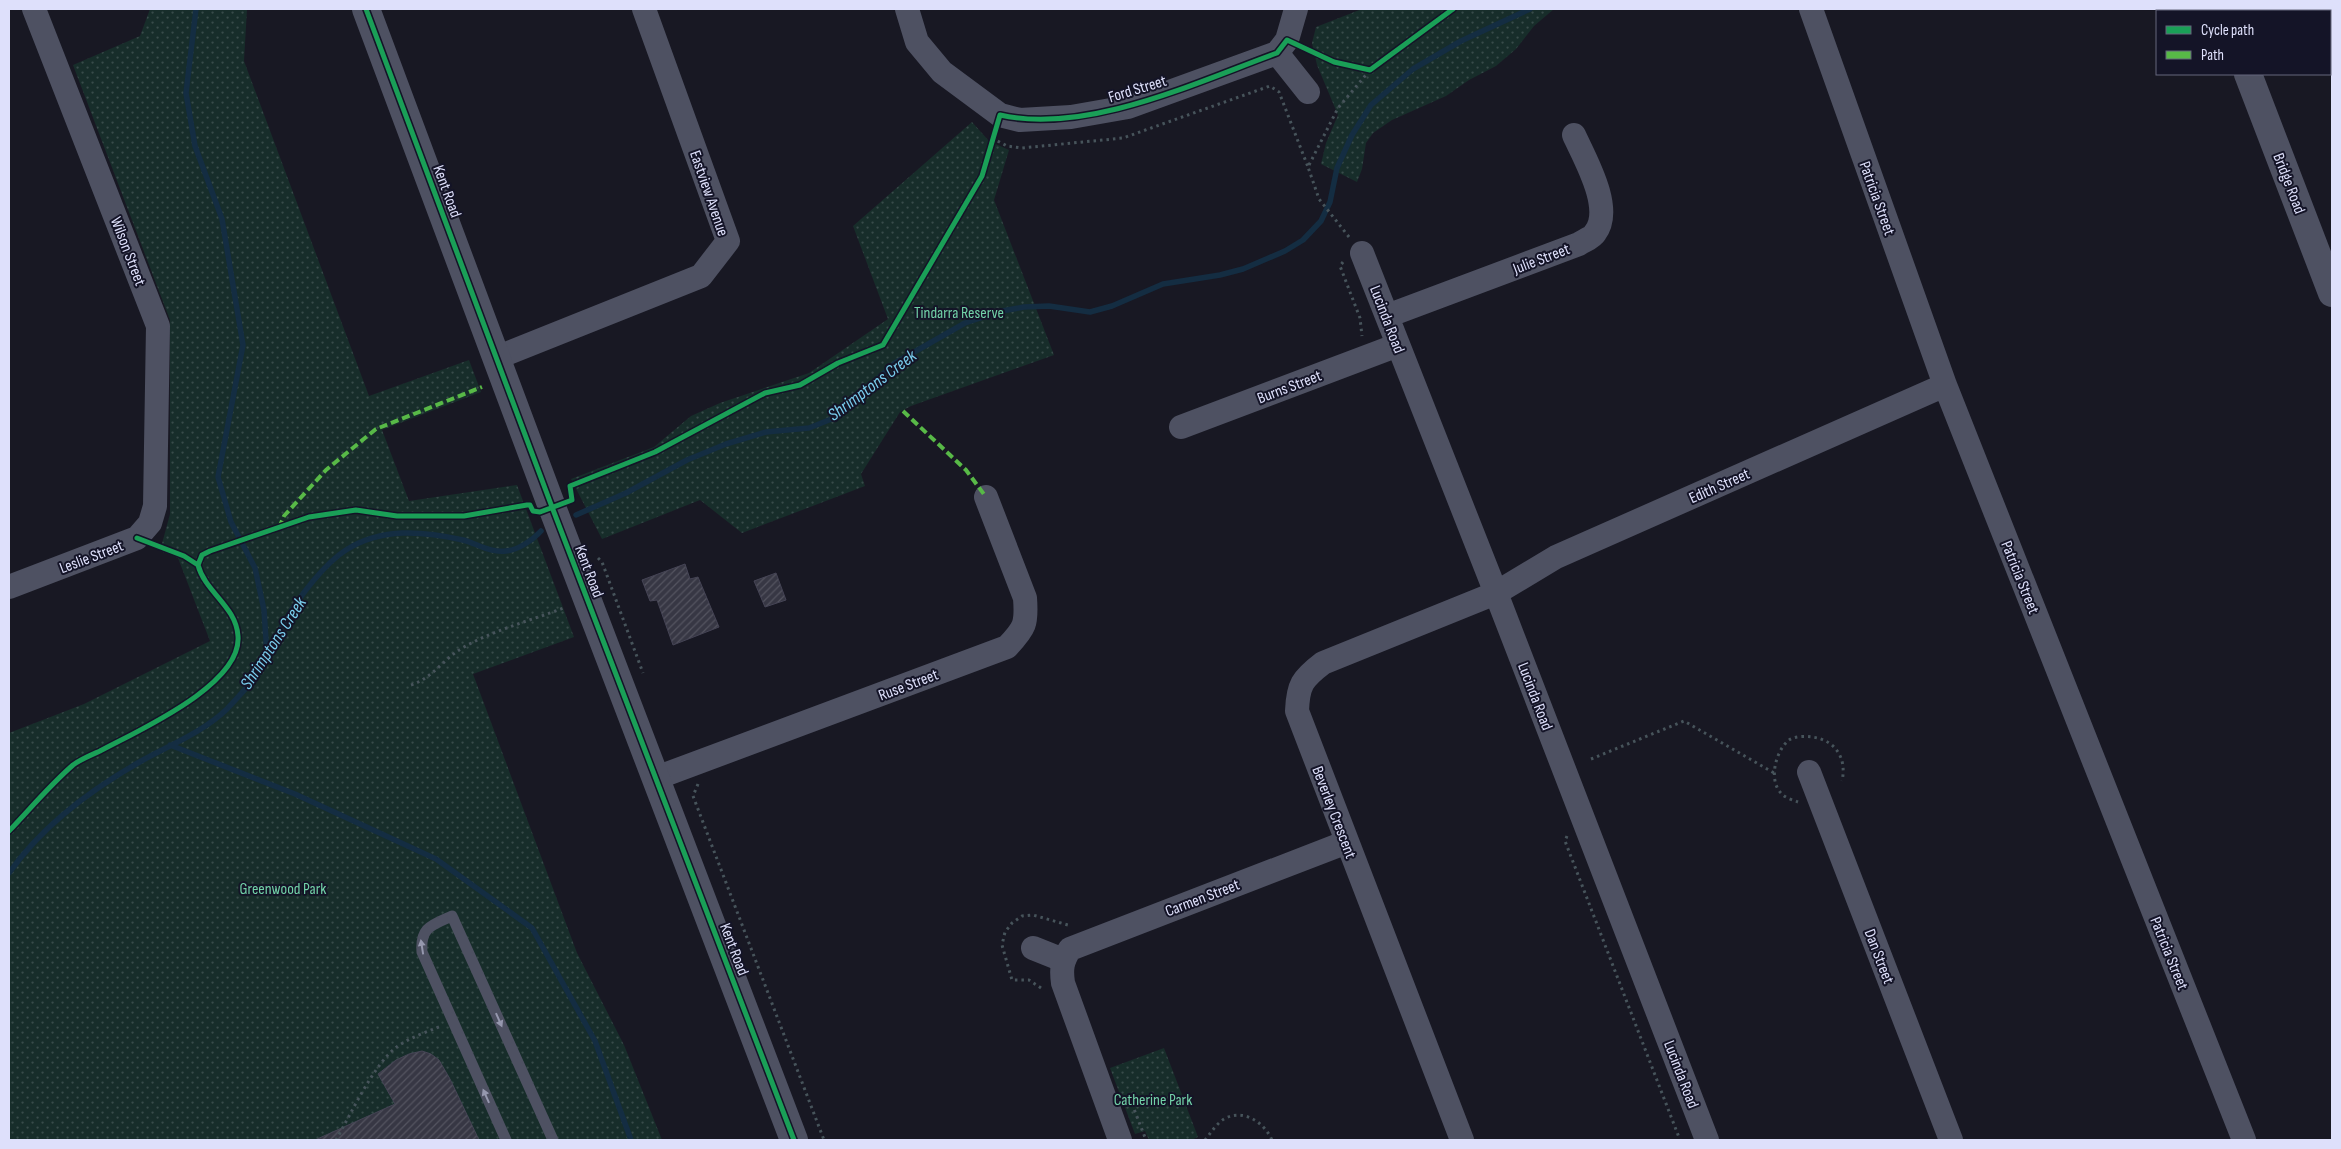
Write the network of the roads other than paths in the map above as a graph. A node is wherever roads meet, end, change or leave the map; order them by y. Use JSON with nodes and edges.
{"nodes":[{"id":1,"x":34,"y":9,"type":"edge"},
{"id":2,"x":366,"y":9,"type":"edge"},
{"id":3,"x":644,"y":9,"type":"edge"},
{"id":4,"x":907,"y":9,"type":"edge"},
{"id":5,"x":1296,"y":9,"type":"edge"},
{"id":6,"x":1811,"y":9,"type":"edge"},
{"id":7,"x":1277,"y":53,"type":"junction"},
{"id":8,"x":2248,"y":75,"type":"edge"},
{"id":9,"x":1308,"y":92,"type":"dead end"},
{"id":10,"x":1574,"y":135,"type":"dead end"},
{"id":11,"x":1352,"y":251,"type":"road end"},
{"id":12,"x":2325,"y":255,"type":"edge"},
{"id":13,"x":2332,"y":293,"type":"edge"},
{"id":14,"x":1387,"y":316,"type":"junction"},
{"id":15,"x":1398,"y":345,"type":"junction"},
{"id":16,"x":496,"y":358,"type":"junction"},
{"id":17,"x":1945,"y":384,"type":"junction"},
{"id":18,"x":1181,"y":428,"type":"dead end"},
{"id":19,"x":986,"y":497,"type":"dead end"},
{"id":20,"x":155,"y":506,"type":"joint"},
{"id":21,"x":9,"y":587,"type":"edge"},
{"id":22,"x":1496,"y":593,"type":"junction"},
{"id":23,"x":1809,"y":772,"type":"dead end"},
{"id":24,"x":656,"y":778,"type":"junction"},
{"id":25,"x":1347,"y":842,"type":"junction"},
{"id":26,"x":1033,"y":948,"type":"dead end"},
{"id":27,"x":1063,"y":960,"type":"junction"},
{"id":28,"x":506,"y":1140,"type":"edge"},
{"id":29,"x":553,"y":1140,"type":"edge"},
{"id":30,"x":794,"y":1140,"type":"edge"},
{"id":31,"x":1120,"y":1140,"type":"edge"},
{"id":32,"x":1462,"y":1140,"type":"edge"},
{"id":33,"x":1707,"y":1140,"type":"edge"},
{"id":34,"x":1951,"y":1140,"type":"edge"},
{"id":35,"x":2244,"y":1140,"type":"edge"}],
"edges":[{"from":1,"to":20,"type":"street","name":"Wilson Street"},
{"from":2,"to":16,"type":"street","name":"Kent Road"},
{"from":3,"to":16,"type":"street","name":"Eastview Avenue"},
{"from":4,"to":7,"type":"street","name":"Ford Street"},
{"from":5,"to":7,"type":"street"},
{"from":6,"to":17,"type":"street","name":"Patricia Street"},
{"from":7,"to":9,"type":"street"},
{"from":8,"to":12,"type":"street","name":"Bridge Road"},
{"from":10,"to":14,"type":"street","name":"Julie Street"},
{"from":11,"to":14,"type":"street","name":"Lucinda Road"},
{"from":12,"to":13,"type":"street","name":"Bridge Road"},
{"from":14,"to":15,"type":"street","name":"Lucinda Road"},
{"from":15,"to":18,"type":"street","name":"Burns Street"},
{"from":15,"to":22,"type":"street","name":"Lucinda Road"},
{"from":16,"to":24,"type":"street","name":"Kent Road"},
{"from":17,"to":22,"type":"street","name":"Edith Street"},
{"from":17,"to":35,"type":"street","name":"Patricia Street"},
{"from":19,"to":24,"type":"street","name":"Ruse Street"},
{"from":20,"to":21,"type":"street","name":"Leslie Street"},
{"from":22,"to":25,"type":"street","name":"Beverley Crescent"},
{"from":22,"to":33,"type":"street","name":"Lucinda Road"},
{"from":23,"to":34,"type":"street","name":"Dan Street"},
{"from":24,"to":30,"type":"street","name":"Kent Road"},
{"from":25,"to":27,"type":"street","name":"Carmen Street"},
{"from":25,"to":32,"type":"street","name":"Beverley Crescent"},
{"from":26,"to":27,"type":"street"},
{"from":27,"to":31,"type":"street"},
{"from":28,"to":29,"type":"lane","one_way":true}]}
